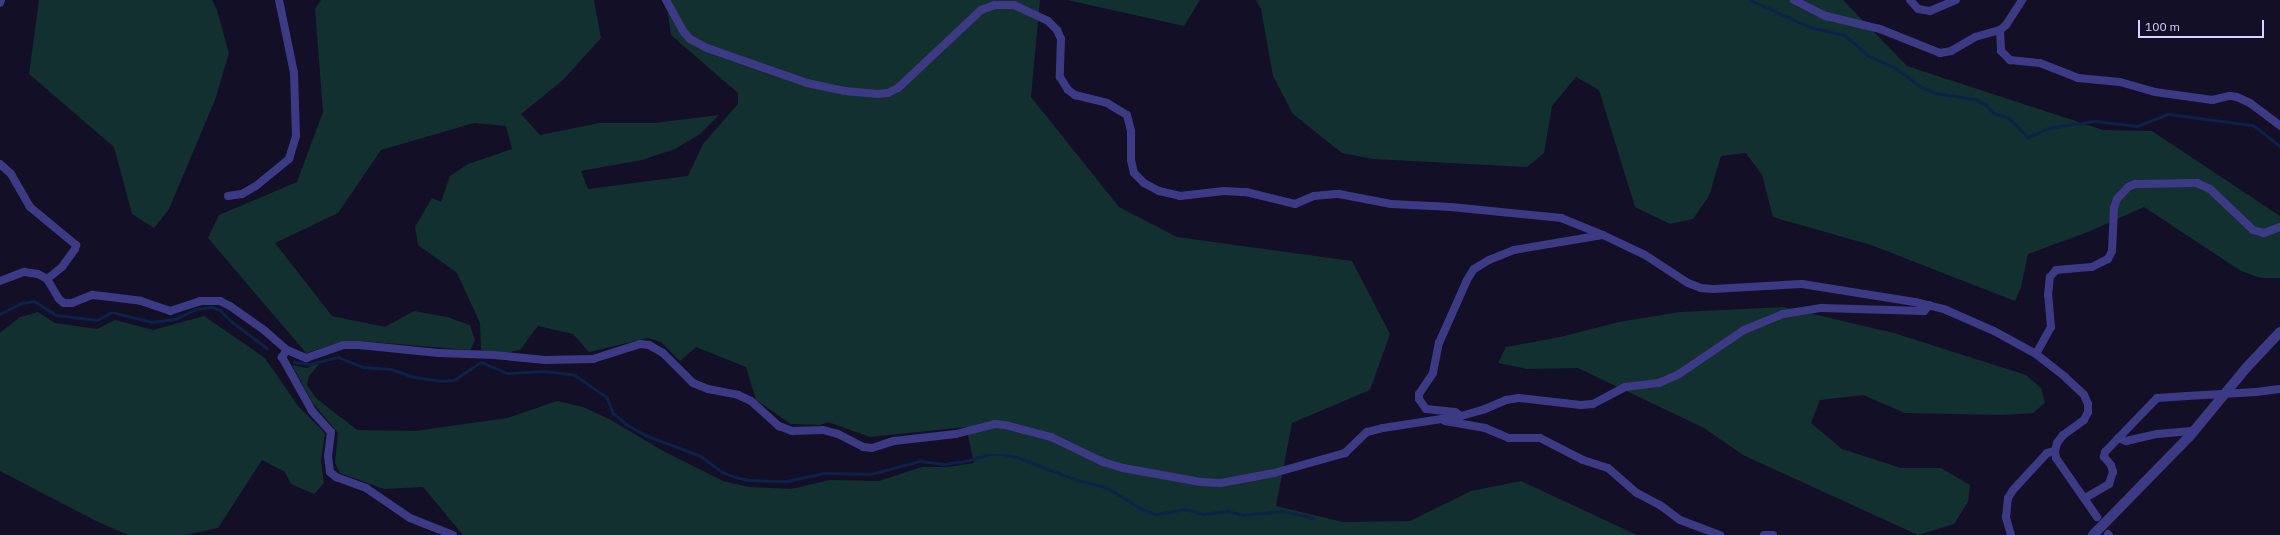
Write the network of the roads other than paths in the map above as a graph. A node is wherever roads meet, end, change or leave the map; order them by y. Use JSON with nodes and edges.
{"nodes":[{"id":1,"x":1,"y":0,"type":"edge"},
{"id":2,"x":279,"y":0,"type":"edge"},
{"id":3,"x":666,"y":0,"type":"edge"},
{"id":4,"x":1794,"y":0,"type":"edge"},
{"id":5,"x":1910,"y":0,"type":"edge"},
{"id":6,"x":1956,"y":0,"type":"edge"},
{"id":7,"x":2022,"y":0,"type":"edge"},
{"id":8,"x":0,"y":3,"type":"edge"},
{"id":9,"x":2000,"y":30,"type":"junction"},
{"id":10,"x":2280,"y":126,"type":"edge"},
{"id":11,"x":0,"y":164,"type":"edge"},
{"id":12,"x":228,"y":196,"type":"dead end"},
{"id":13,"x":2280,"y":227,"type":"edge"},
{"id":14,"x":1603,"y":234,"type":"junction"},
{"id":15,"x":47,"y":279,"type":"junction"},
{"id":16,"x":0,"y":281,"type":"edge"},
{"id":17,"x":1930,"y":305,"type":"junction"},
{"id":18,"x":2280,"y":332,"type":"edge"},
{"id":19,"x":287,"y":350,"type":"junction"},
{"id":20,"x":2036,"y":354,"type":"junction"},
{"id":21,"x":2280,"y":389,"type":"edge"},
{"id":22,"x":1461,"y":416,"type":"junction"},
{"id":23,"x":1439,"y":420,"type":"junction"},
{"id":24,"x":2194,"y":431,"type":"junction"},
{"id":25,"x":2118,"y":438,"type":"junction"},
{"id":26,"x":2055,"y":451,"type":"junction"},
{"id":27,"x":2085,"y":498,"type":"junction"},
{"id":28,"x":2097,"y":517,"type":"dead end"},
{"id":29,"x":452,"y":535,"type":"edge"},
{"id":30,"x":1720,"y":535,"type":"edge"},
{"id":31,"x":1764,"y":535,"type":"edge"},
{"id":32,"x":1773,"y":535,"type":"edge"},
{"id":33,"x":2011,"y":535,"type":"edge"},
{"id":34,"x":2093,"y":535,"type":"edge"}],
"edges":[{"from":1,"to":8,"type":"street"},
{"from":2,"to":12,"type":"street"},
{"from":3,"to":14,"type":"street"},
{"from":4,"to":9,"type":"street"},
{"from":5,"to":6,"type":"street"},
{"from":7,"to":9,"type":"street"},
{"from":9,"to":10,"type":"street"},
{"from":11,"to":15,"type":"street"},
{"from":13,"to":20,"type":"street"},
{"from":14,"to":17,"type":"street"},
{"from":14,"to":22,"type":"street"},
{"from":15,"to":16,"type":"street"},
{"from":15,"to":19,"type":"street"},
{"from":17,"to":20,"type":"street"},
{"from":17,"to":22,"type":"street"},
{"from":18,"to":24,"type":"street"},
{"from":19,"to":23,"type":"street"},
{"from":19,"to":29,"type":"street"},
{"from":20,"to":26,"type":"street"},
{"from":21,"to":25,"type":"street","bridge":true},
{"from":22,"to":23,"type":"street"},
{"from":23,"to":30,"type":"street"},
{"from":24,"to":25,"type":"street"},
{"from":24,"to":34,"type":"street"},
{"from":25,"to":27,"type":"street"},
{"from":26,"to":27,"type":"street"},
{"from":26,"to":33,"type":"street"},
{"from":27,"to":28,"type":"street"},
{"from":31,"to":32,"type":"street"}]}
